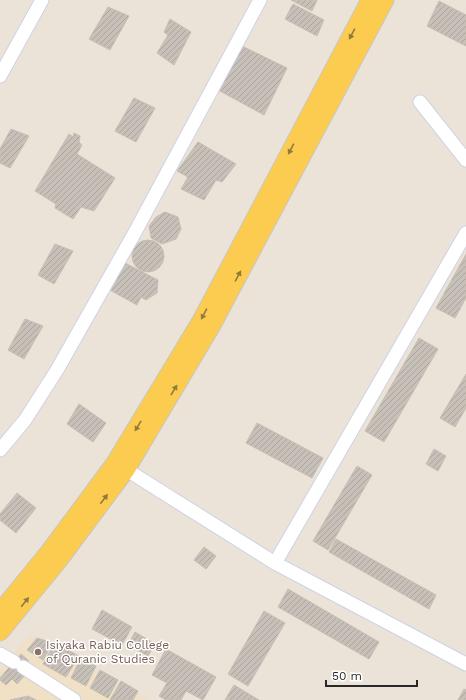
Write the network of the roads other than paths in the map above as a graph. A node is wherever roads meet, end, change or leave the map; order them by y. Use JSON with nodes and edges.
{"nodes":[{"id":1,"x":42,"y":0,"type":"edge"},
{"id":2,"x":260,"y":0,"type":"edge"},
{"id":3,"x":370,"y":0,"type":"edge"},
{"id":4,"x":384,"y":0,"type":"edge"},
{"id":5,"x":339,"y":72,"type":"junction"},
{"id":6,"x":0,"y":76,"type":"edge"},
{"id":7,"x":420,"y":102,"type":"dead end"},
{"id":8,"x":466,"y":160,"type":"edge"},
{"id":9,"x":466,"y":233,"type":"edge"},
{"id":10,"x":0,"y":450,"type":"edge"},
{"id":11,"x":121,"y":467,"type":"junction"},
{"id":12,"x":276,"y":563,"type":"junction"},
{"id":13,"x":0,"y":612,"type":"edge"},
{"id":14,"x":0,"y":632,"type":"edge"},
{"id":15,"x":0,"y":654,"type":"edge"},
{"id":16,"x":466,"y":664,"type":"edge"},
{"id":17,"x":74,"y":700,"type":"edge"}],
"edges":[{"from":1,"to":6,"type":"street"},
{"from":2,"to":10,"type":"street"},
{"from":3,"to":5,"type":"main road","one_way":true},
{"from":4,"to":5,"type":"main road"},
{"from":5,"to":11,"type":"main road"},
{"from":7,"to":8,"type":"street"},
{"from":9,"to":12,"type":"street"},
{"from":11,"to":12,"type":"street"},
{"from":11,"to":13,"type":"main road"},
{"from":14,"to":11,"type":"main road","one_way":true},
{"from":12,"to":16,"type":"street"},
{"from":15,"to":17,"type":"street"}]}
